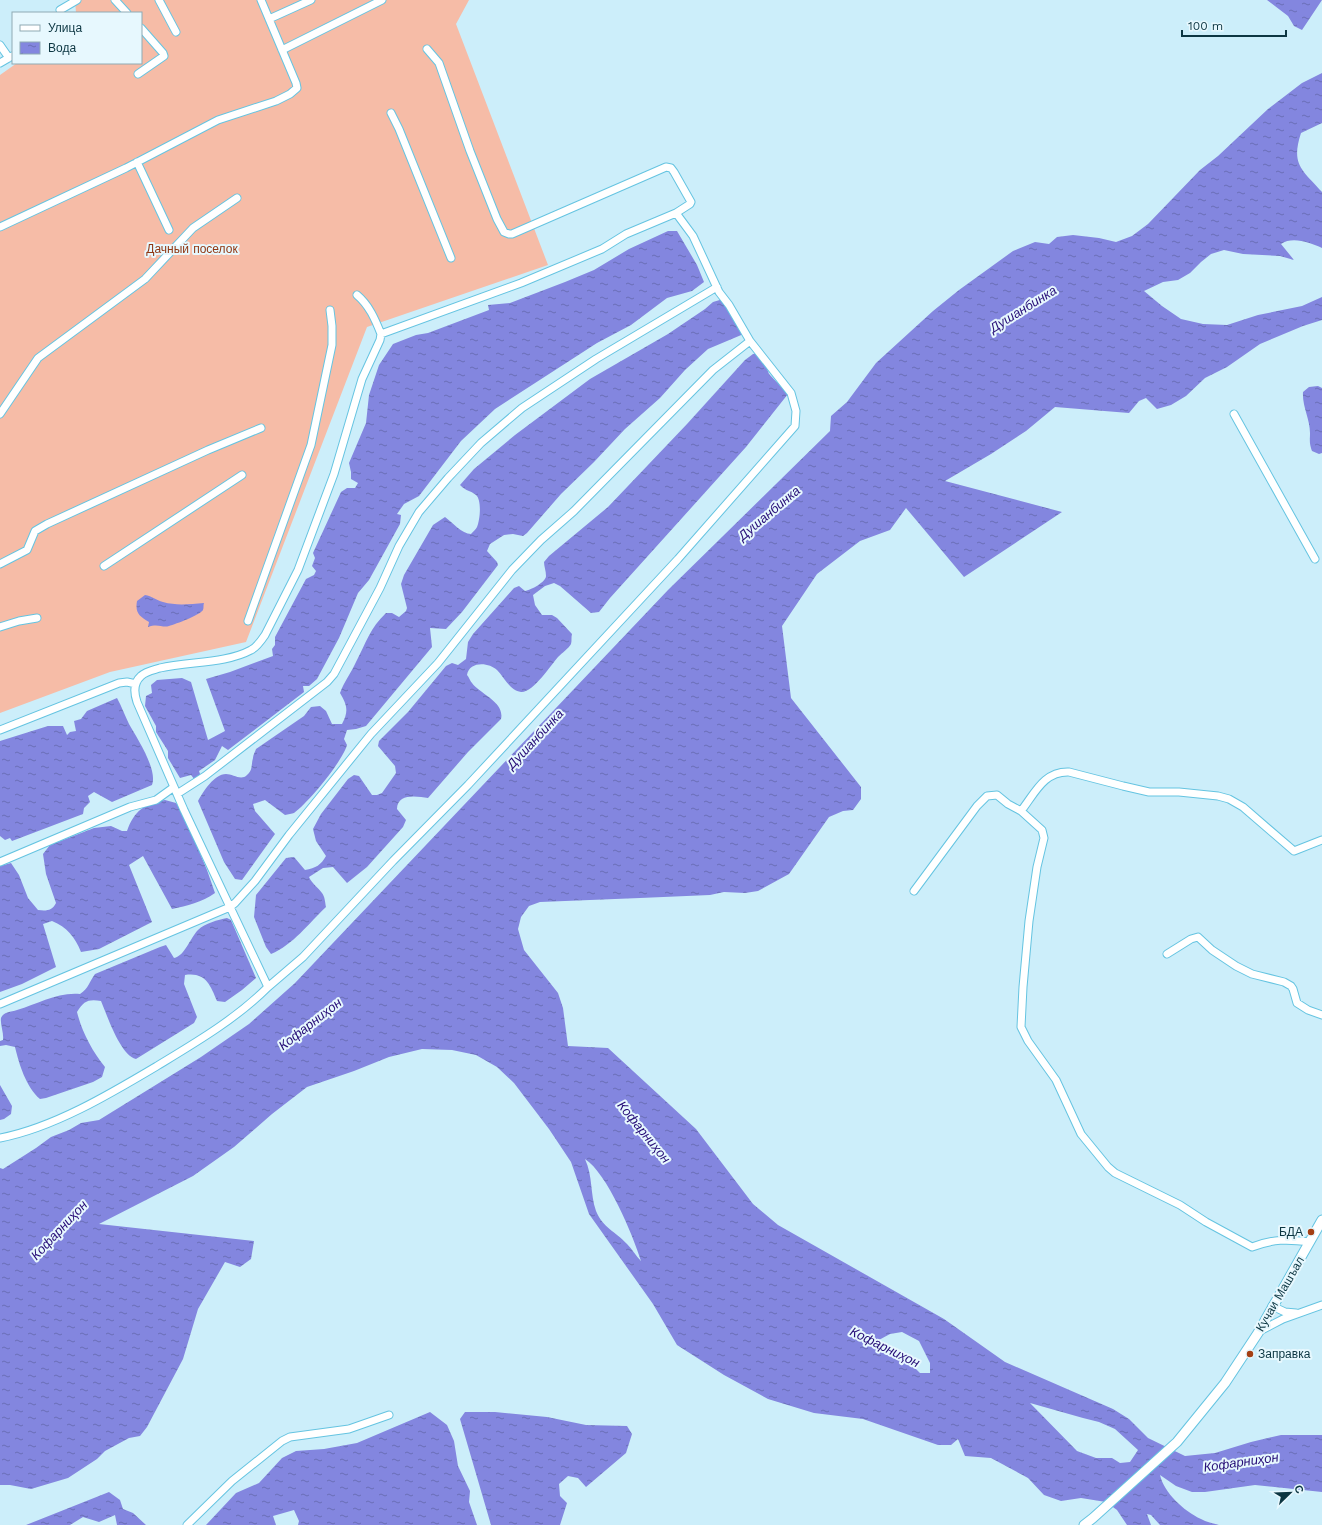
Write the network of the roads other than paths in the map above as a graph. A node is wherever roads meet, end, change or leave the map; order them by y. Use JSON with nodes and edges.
{"nodes":[{"id":1,"x":77,"y":0,"type":"edge"},
{"id":2,"x":116,"y":0,"type":"edge"},
{"id":3,"x":159,"y":0,"type":"edge"},
{"id":4,"x":260,"y":0,"type":"edge"},
{"id":5,"x":311,"y":0,"type":"edge"},
{"id":6,"x":382,"y":0,"type":"edge"},
{"id":7,"x":60,"y":10,"type":"dead end"},
{"id":8,"x":126,"y":12,"type":"edge"},
{"id":9,"x":269,"y":19,"type":"junction"},
{"id":10,"x":142,"y":29,"type":"edge"},
{"id":11,"x":176,"y":32,"type":"dead end"},
{"id":12,"x":0,"y":45,"type":"edge"},
{"id":13,"x":282,"y":50,"type":"junction"},
{"id":14,"x":427,"y":50,"type":"dead end"},
{"id":15,"x":11,"y":57,"type":"edge"},
{"id":16,"x":0,"y":63,"type":"edge"},
{"id":17,"x":138,"y":74,"type":"dead end"},
{"id":18,"x":391,"y":113,"type":"dead end"},
{"id":19,"x":137,"y":162,"type":"junction"},
{"id":20,"x":237,"y":198,"type":"dead end"},
{"id":21,"x":676,"y":213,"type":"junction"},
{"id":22,"x":0,"y":227,"type":"edge"},
{"id":23,"x":169,"y":230,"type":"dead end"},
{"id":24,"x":451,"y":258,"type":"dead end"},
{"id":25,"x":717,"y":287,"type":"junction"},
{"id":26,"x":357,"y":295,"type":"dead end"},
{"id":27,"x":330,"y":310,"type":"dead end"},
{"id":28,"x":381,"y":334,"type":"junction"},
{"id":29,"x":750,"y":341,"type":"junction"},
{"id":30,"x":0,"y":414,"type":"edge"},
{"id":31,"x":1234,"y":414,"type":"dead end"},
{"id":32,"x":261,"y":428,"type":"dead end"},
{"id":33,"x":242,"y":475,"type":"dead end"},
{"id":34,"x":1315,"y":559,"type":"dead end"},
{"id":35,"x":0,"y":564,"type":"edge"},
{"id":36,"x":104,"y":566,"type":"dead end"},
{"id":37,"x":37,"y":618,"type":"dead end"},
{"id":38,"x":248,"y":621,"type":"dead end"},
{"id":39,"x":0,"y":627,"type":"edge"},
{"id":40,"x":136,"y":684,"type":"junction"},
{"id":41,"x":0,"y":730,"type":"edge"},
{"id":42,"x":174,"y":787,"type":"junction"},
{"id":43,"x":177,"y":794,"type":"junction"},
{"id":44,"x":1021,"y":811,"type":"junction"},
{"id":45,"x":1322,"y":840,"type":"edge"},
{"id":46,"x":0,"y":862,"type":"edge"},
{"id":47,"x":914,"y":891,"type":"dead end"},
{"id":48,"x":230,"y":907,"type":"junction"},
{"id":49,"x":1167,"y":954,"type":"dead end"},
{"id":50,"x":268,"y":987,"type":"junction"},
{"id":51,"x":0,"y":1004,"type":"edge"},
{"id":52,"x":1322,"y":1015,"type":"edge"},
{"id":53,"x":0,"y":1138,"type":"edge"},
{"id":54,"x":1322,"y":1220,"type":"edge"},
{"id":55,"x":1310,"y":1242,"type":"junction"},
{"id":56,"x":1322,"y":1305,"type":"edge"},
{"id":57,"x":1272,"y":1306,"type":"junction"},
{"id":58,"x":1304,"y":1312,"type":"junction"},
{"id":59,"x":1258,"y":1333,"type":"junction"},
{"id":60,"x":389,"y":1415,"type":"dead end"},
{"id":61,"x":187,"y":1525,"type":"edge"},
{"id":62,"x":1084,"y":1525,"type":"edge"}],
"edges":[{"from":1,"to":7,"type":"street"},
{"from":2,"to":8,"type":"street"},
{"from":3,"to":11,"type":"street"},
{"from":4,"to":9,"type":"street"},
{"from":5,"to":9,"type":"street"},
{"from":6,"to":13,"type":"street"},
{"from":9,"to":13,"type":"street"},
{"from":10,"to":17,"type":"street"},
{"from":12,"to":15,"type":"street"},
{"from":13,"to":19,"type":"street"},
{"from":14,"to":21,"type":"street"},
{"from":15,"to":16,"type":"street"},
{"from":18,"to":24,"type":"street"},
{"from":19,"to":22,"type":"street"},
{"from":19,"to":23,"type":"street"},
{"from":20,"to":30,"type":"street"},
{"from":21,"to":25,"type":"street"},
{"from":21,"to":28,"type":"street"},
{"from":25,"to":29,"type":"street"},
{"from":25,"to":43,"type":"street"},
{"from":26,"to":28,"type":"street"},
{"from":27,"to":38,"type":"street"},
{"from":28,"to":40,"type":"street"},
{"from":29,"to":48,"type":"street"},
{"from":29,"to":50,"type":"street"},
{"from":31,"to":34,"type":"street"},
{"from":32,"to":35,"type":"street"},
{"from":33,"to":36,"type":"street"},
{"from":37,"to":39,"type":"street"},
{"from":40,"to":41,"type":"street"},
{"from":40,"to":42,"type":"street"},
{"from":42,"to":43,"type":"street"},
{"from":42,"to":46,"type":"street"},
{"from":43,"to":48,"type":"street"},
{"from":44,"to":45,"type":"street"},
{"from":44,"to":47,"type":"street"},
{"from":44,"to":55,"type":"street"},
{"from":48,"to":50,"type":"street"},
{"from":48,"to":51,"type":"street"},
{"from":49,"to":52,"type":"street"},
{"from":50,"to":53,"type":"street"},
{"from":54,"to":55,"type":"main road","name":"Кучаи Машъал"},
{"from":55,"to":57,"type":"main road","name":"Кучаи Машъал"},
{"from":56,"to":58,"type":"street"},
{"from":57,"to":58,"type":"street"},
{"from":57,"to":59,"type":"main road","name":"Кучаи Машъал"},
{"from":58,"to":59,"type":"street"},
{"from":59,"to":62,"type":"main road","name":"Кучаи Машъал"},
{"from":60,"to":61,"type":"street"}]}
